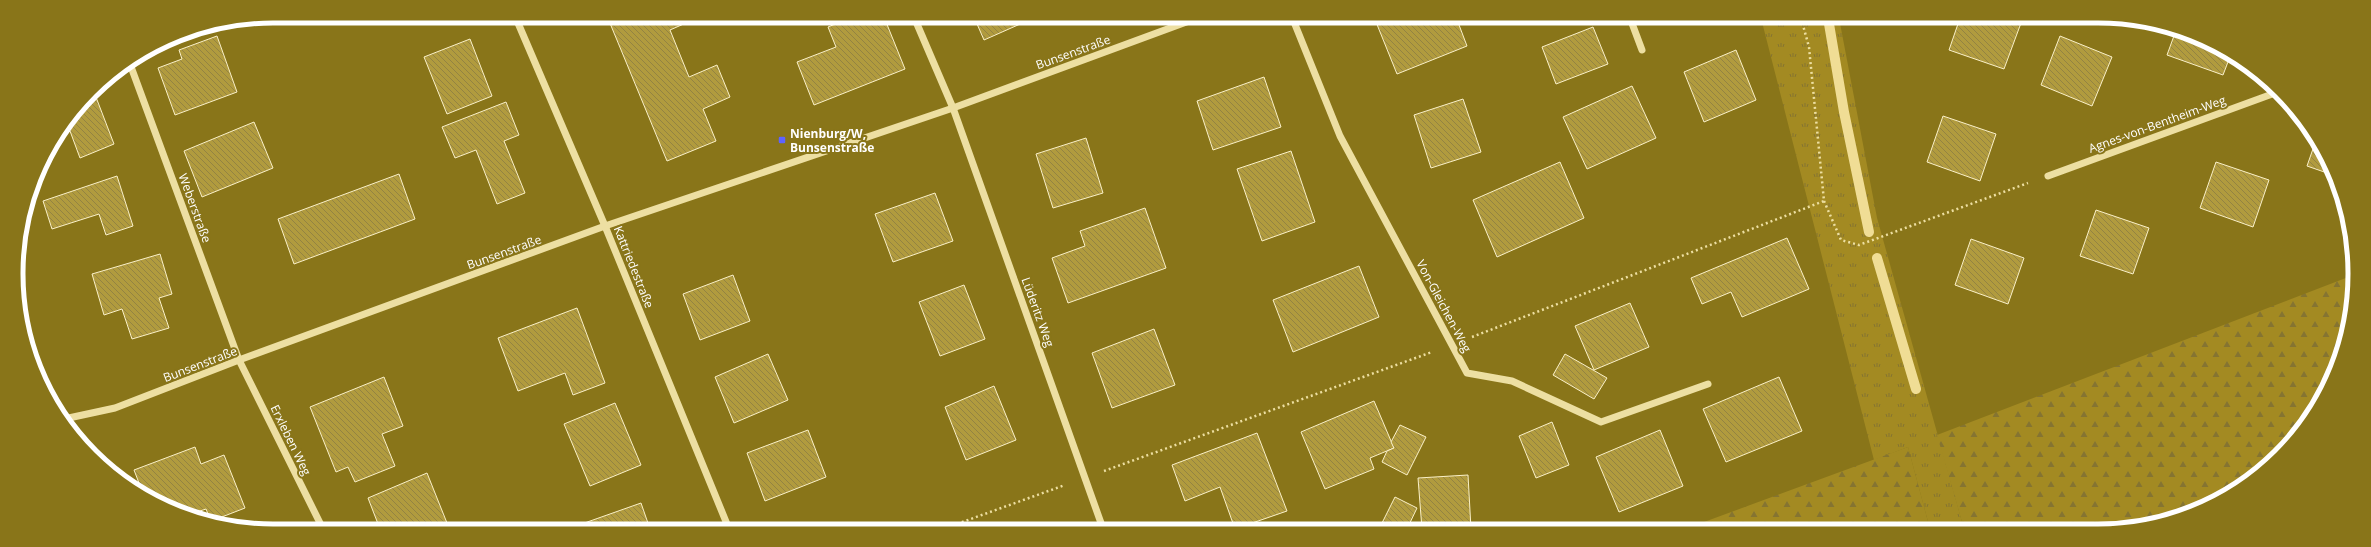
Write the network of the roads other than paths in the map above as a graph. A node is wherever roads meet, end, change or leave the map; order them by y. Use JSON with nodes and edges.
{"nodes":[{"id":1,"x":518,"y":23,"type":"edge"},
{"id":2,"x":917,"y":23,"type":"edge"},
{"id":3,"x":1184,"y":23,"type":"edge"},
{"id":4,"x":1294,"y":23,"type":"edge"},
{"id":5,"x":1632,"y":23,"type":"edge"},
{"id":6,"x":1642,"y":50,"type":"dead end"},
{"id":7,"x":131,"y":67,"type":"edge"},
{"id":8,"x":2273,"y":94,"type":"edge"},
{"id":9,"x":953,"y":108,"type":"junction"},
{"id":10,"x":2048,"y":176,"type":"road end"},
{"id":11,"x":606,"y":226,"type":"junction"},
{"id":12,"x":239,"y":360,"type":"junction"},
{"id":13,"x":1708,"y":384,"type":"dead end"},
{"id":14,"x":69,"y":418,"type":"edge"},
{"id":15,"x":1101,"y":523,"type":"dead end"},
{"id":16,"x":321,"y":524,"type":"edge"},
{"id":17,"x":726,"y":524,"type":"edge"}],
"edges":[{"from":1,"to":11,"type":"street","name":"Kattriedestraße"},
{"from":2,"to":9,"type":"street"},
{"from":3,"to":9,"type":"street","name":"Bunsenstraße"},
{"from":4,"to":13,"type":"street","name":"Von-Gleichen-Weg"},
{"from":5,"to":6,"type":"street"},
{"from":7,"to":12,"type":"street","name":"Weberstraße"},
{"from":8,"to":10,"type":"street","name":"Agnes-von-Bentheim-Weg"},
{"from":9,"to":11,"type":"street","name":"Bunsenstraße"},
{"from":9,"to":15,"type":"street","name":"Lüderitz Weg"},
{"from":11,"to":12,"type":"street","name":"Bunsenstraße"},
{"from":11,"to":17,"type":"street","name":"Kattriedestraße"},
{"from":12,"to":14,"type":"street","name":"Bunsenstraße"},
{"from":12,"to":16,"type":"street","name":"Erxleben Weg"}]}
